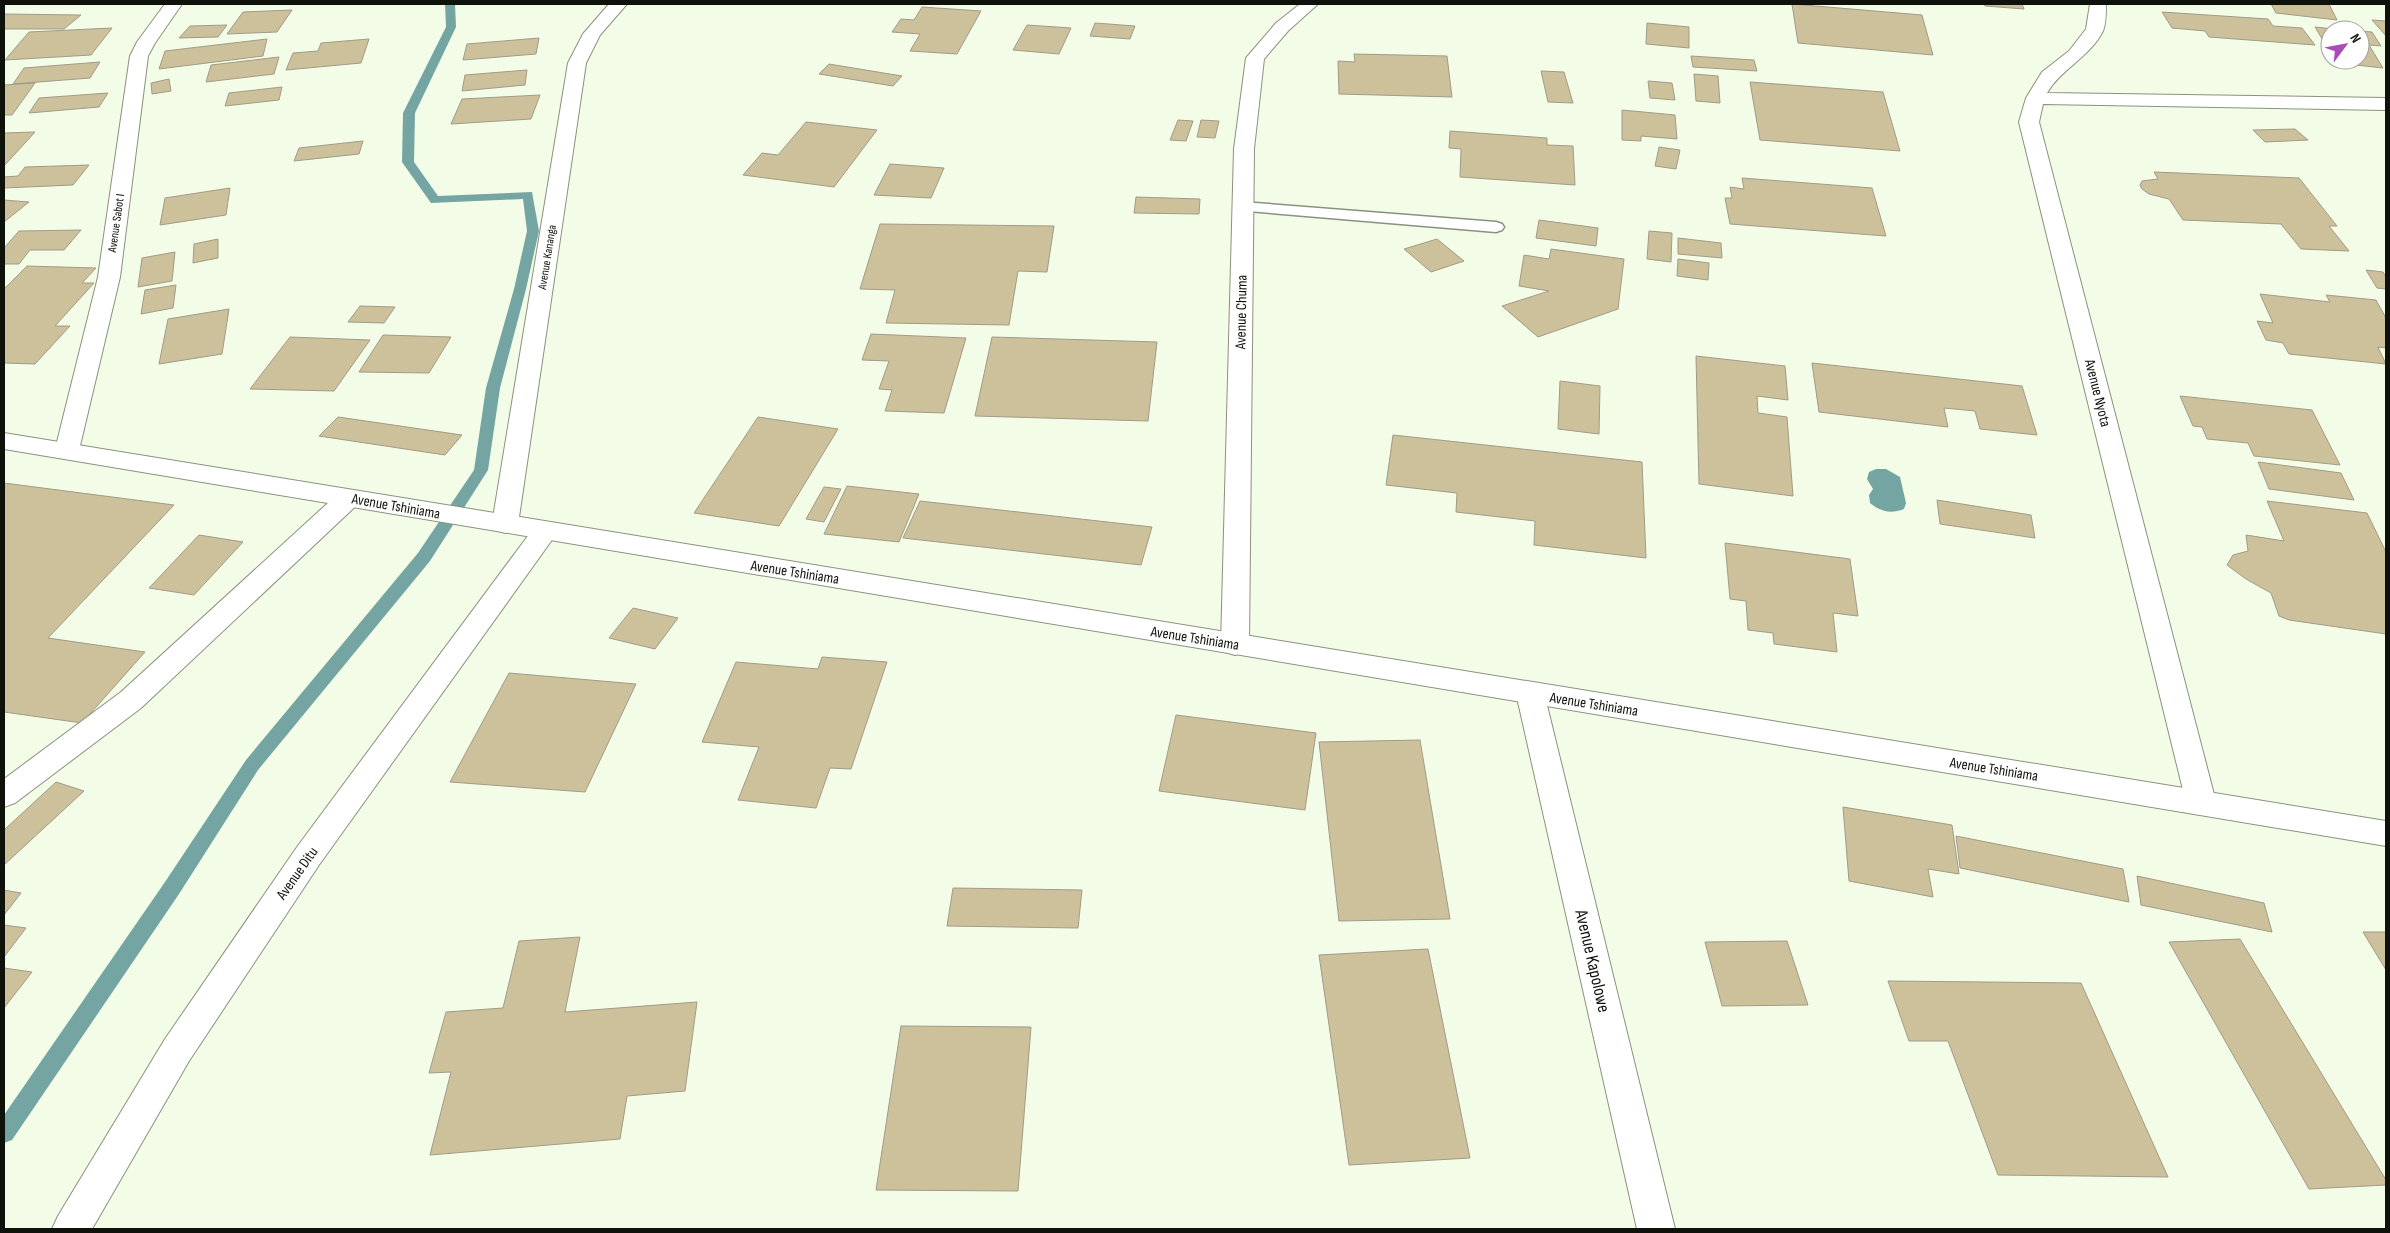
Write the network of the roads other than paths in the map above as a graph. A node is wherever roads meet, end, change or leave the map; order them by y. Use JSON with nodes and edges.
{"nodes":[{"id":1,"x":174,"y":4,"type":"edge"},
{"id":2,"x":619,"y":4,"type":"edge"},
{"id":3,"x":1310,"y":4,"type":"edge"},
{"id":4,"x":2098,"y":4,"type":"edge"},
{"id":5,"x":2035,"y":98,"type":"junction"},
{"id":6,"x":2386,"y":104,"type":"edge"},
{"id":7,"x":1242,"y":207,"type":"junction"},
{"id":8,"x":1496,"y":227,"type":"dead end"},
{"id":9,"x":4,"y":441,"type":"edge"},
{"id":10,"x":67,"y":450,"type":"junction"},
{"id":11,"x":349,"y":498,"type":"junction"},
{"id":12,"x":505,"y":524,"type":"junction"},
{"id":13,"x":545,"y":532,"type":"junction"},
{"id":14,"x":1235,"y":645,"type":"junction"},
{"id":15,"x":1530,"y":693,"type":"junction"},
{"id":16,"x":4,"y":795,"type":"edge"},
{"id":17,"x":2201,"y":802,"type":"junction"},
{"id":18,"x":2386,"y":834,"type":"edge"},
{"id":19,"x":71,"y":1229,"type":"edge"},
{"id":20,"x":1656,"y":1229,"type":"edge"}],
"edges":[{"from":1,"to":10,"type":"street","name":"Avenue Sabot I"},
{"from":2,"to":12,"type":"street","name":"Avenue Kananga"},
{"from":3,"to":7,"type":"street","name":"Avenue Chuma"},
{"from":4,"to":5,"type":"street","name":"Avenue Nyota"},
{"from":5,"to":6,"type":"street"},
{"from":5,"to":17,"type":"street","name":"Avenue Nyota"},
{"from":7,"to":8,"type":"lane"},
{"from":7,"to":14,"type":"street","name":"Avenue Chuma"},
{"from":9,"to":10,"type":"street","name":"Avenue Tshiniama"},
{"from":10,"to":11,"type":"street","name":"Avenue Tshiniama"},
{"from":11,"to":12,"type":"street","name":"Avenue Tshiniama"},
{"from":11,"to":16,"type":"street"},
{"from":12,"to":13,"type":"street","name":"Avenue Tshiniama"},
{"from":13,"to":14,"type":"street","name":"Avenue Tshiniama"},
{"from":13,"to":19,"type":"street","name":"Avenue Ditu"},
{"from":14,"to":15,"type":"street","name":"Avenue Tshiniama"},
{"from":15,"to":17,"type":"street","name":"Avenue Tshiniama"},
{"from":15,"to":20,"type":"street","name":"Avenue Kapolowe"},
{"from":17,"to":18,"type":"street","name":"Avenue Tshiniama"}]}
